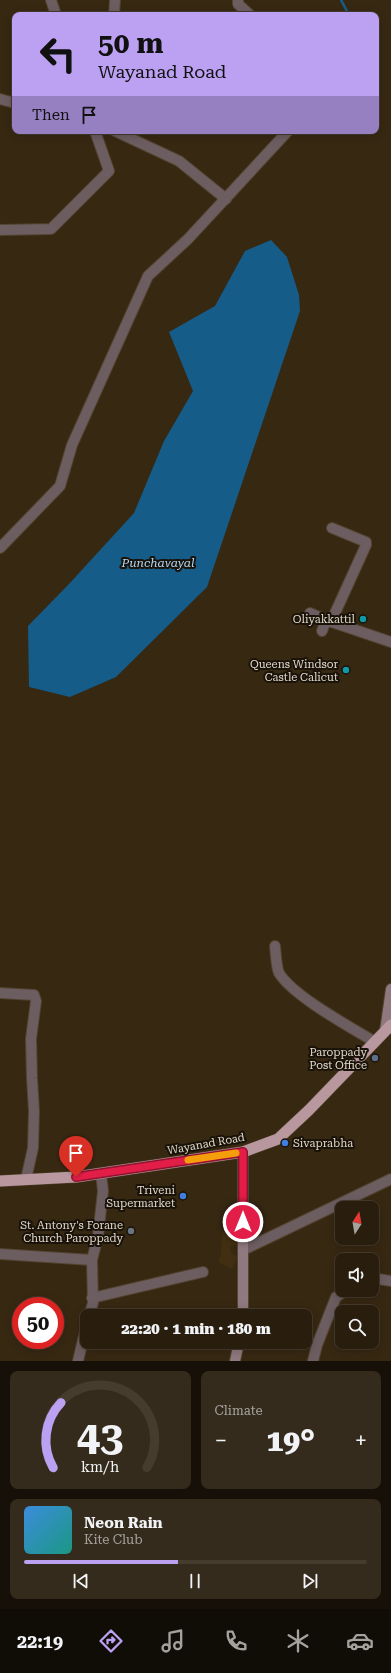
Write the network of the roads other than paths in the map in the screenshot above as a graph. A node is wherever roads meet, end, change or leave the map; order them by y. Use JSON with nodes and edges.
{"nodes":[{"id":1,"x":51,"y":0,"type":"edge"},
{"id":2,"x":115,"y":0,"type":"edge"},
{"id":3,"x":238,"y":0,"type":"edge"},
{"id":4,"x":55,"y":12,"type":"edge"},
{"id":5,"x":114,"y":12,"type":"edge"},
{"id":6,"x":247,"y":12,"type":"edge"},
{"id":7,"x":0,"y":100,"type":"edge"},
{"id":8,"x":12,"y":102,"type":"edge"},
{"id":9,"x":96,"y":134,"type":"edge"},
{"id":10,"x":121,"y":134,"type":"edge"},
{"id":11,"x":285,"y":134,"type":"edge"},
{"id":12,"x":226,"y":199,"type":"junction"},
{"id":13,"x":0,"y":230,"type":"edge"},
{"id":14,"x":332,"y":528,"type":"dead end"},
{"id":15,"x":0,"y":548,"type":"edge"},
{"id":16,"x":310,"y":613,"type":"dead end"},
{"id":17,"x":329,"y":621,"type":"junction"},
{"id":18,"x":322,"y":631,"type":"dead end"},
{"id":19,"x":391,"y":642,"type":"edge"},
{"id":20,"x":275,"y":946,"type":"dead end"},
{"id":21,"x":391,"y":989,"type":"edge"},
{"id":22,"x":0,"y":993,"type":"edge"},
{"id":23,"x":388,"y":1028,"type":"edge"},
{"id":24,"x":375,"y":1042,"type":"junction"},
{"id":25,"x":243,"y":1152,"type":"junction"},
{"id":26,"x":101,"y":1173,"type":"junction"},
{"id":27,"x":26,"y":1179,"type":"junction"},
{"id":28,"x":391,"y":1179,"type":"edge"},
{"id":29,"x":0,"y":1181,"type":"edge"},
{"id":30,"x":243,"y":1250,"type":"junction"},
{"id":31,"x":0,"y":1254,"type":"edge"},
{"id":32,"x":92,"y":1260,"type":"junction"},
{"id":33,"x":203,"y":1272,"type":"dead end"},
{"id":34,"x":379,"y":1279,"type":"edge"},
{"id":35,"x":391,"y":1281,"type":"edge"},
{"id":36,"x":337,"y":1297,"type":"edge"},
{"id":37,"x":92,"y":1298,"type":"junction"},
{"id":38,"x":90,"y":1309,"type":"edge"},
{"id":39,"x":243,"y":1309,"type":"edge"},
{"id":40,"x":81,"y":1349,"type":"edge"},
{"id":41,"x":238,"y":1349,"type":"edge"},
{"id":42,"x":78,"y":1361,"type":"edge"},
{"id":43,"x":235,"y":1361,"type":"edge"},
{"id":44,"x":313,"y":1361,"type":"edge"}],
"edges":[{"from":1,"to":4,"type":"street"},
{"from":2,"to":5,"type":"street"},
{"from":3,"to":6,"type":"street"},
{"from":7,"to":8,"type":"street"},
{"from":9,"to":13,"type":"street"},
{"from":10,"to":12,"type":"street"},
{"from":11,"to":12,"type":"street"},
{"from":12,"to":15,"type":"street"},
{"from":14,"to":17,"type":"street"},
{"from":16,"to":17,"type":"street"},
{"from":17,"to":18,"type":"street"},
{"from":17,"to":19,"type":"street"},
{"from":20,"to":24,"type":"street"},
{"from":21,"to":23,"type":"main road"},
{"from":22,"to":27,"type":"street"},
{"from":23,"to":24,"type":"highway","name":"Wayanad Road"},
{"from":24,"to":25,"type":"highway","name":"Wayanad Road"},
{"from":25,"to":26,"type":"highway","name":"Wayanad Road"},
{"from":25,"to":30,"type":"main road"},
{"from":26,"to":27,"type":"highway","name":"Wayanad Road"},
{"from":26,"to":32,"type":"street"},
{"from":27,"to":29,"type":"highway","name":"Wayanad Road"},
{"from":28,"to":30,"type":"street"},
{"from":30,"to":39,"type":"main road"},
{"from":31,"to":32,"type":"street"},
{"from":32,"to":37,"type":"street"},
{"from":33,"to":37,"type":"street"},
{"from":34,"to":35,"type":"street"},
{"from":36,"to":44,"type":"street"},
{"from":37,"to":38,"type":"street"},
{"from":40,"to":42,"type":"street"},
{"from":41,"to":43,"type":"main road"}]}
